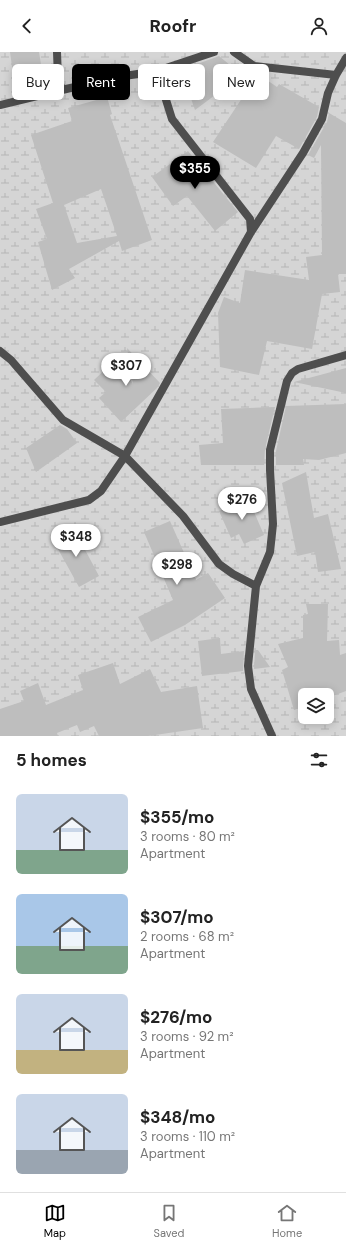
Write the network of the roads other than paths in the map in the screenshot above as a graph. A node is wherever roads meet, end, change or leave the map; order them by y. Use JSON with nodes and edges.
{"nodes":[{"id":1,"x":57,"y":52,"type":"edge"},
{"id":2,"x":214,"y":52,"type":"edge"},
{"id":3,"x":234,"y":52,"type":"edge"},
{"id":4,"x":346,"y":58,"type":"edge"},
{"id":5,"x":57,"y":64,"type":"edge"},
{"id":6,"x":178,"y":64,"type":"edge"},
{"id":7,"x":138,"y":74,"type":"edge"},
{"id":8,"x":336,"y":75,"type":"junction"},
{"id":9,"x":64,"y":90,"type":"edge"},
{"id":10,"x":21,"y":100,"type":"edge"},
{"id":11,"x":166,"y":100,"type":"edge"},
{"id":12,"x":0,"y":105,"type":"edge"},
{"id":13,"x":251,"y":232,"type":"junction"},
{"id":14,"x":0,"y":351,"type":"edge"},
{"id":15,"x":346,"y":355,"type":"edge"},
{"id":16,"x":125,"y":456,"type":"junction"},
{"id":17,"x":0,"y":522,"type":"edge"},
{"id":18,"x":256,"y":586,"type":"junction"},
{"id":19,"x":272,"y":736,"type":"edge"}],
"edges":[{"from":1,"to":5,"type":"street"},
{"from":2,"to":6,"type":"street"},
{"from":3,"to":8,"type":"street"},
{"from":4,"to":8,"type":"street"},
{"from":7,"to":9,"type":"street"},
{"from":8,"to":13,"type":"street"},
{"from":10,"to":12,"type":"street"},
{"from":11,"to":13,"type":"street"},
{"from":13,"to":16,"type":"street"},
{"from":14,"to":16,"type":"street"},
{"from":15,"to":18,"type":"street"},
{"from":16,"to":17,"type":"street"},
{"from":16,"to":18,"type":"street"},
{"from":18,"to":19,"type":"street"}]}
